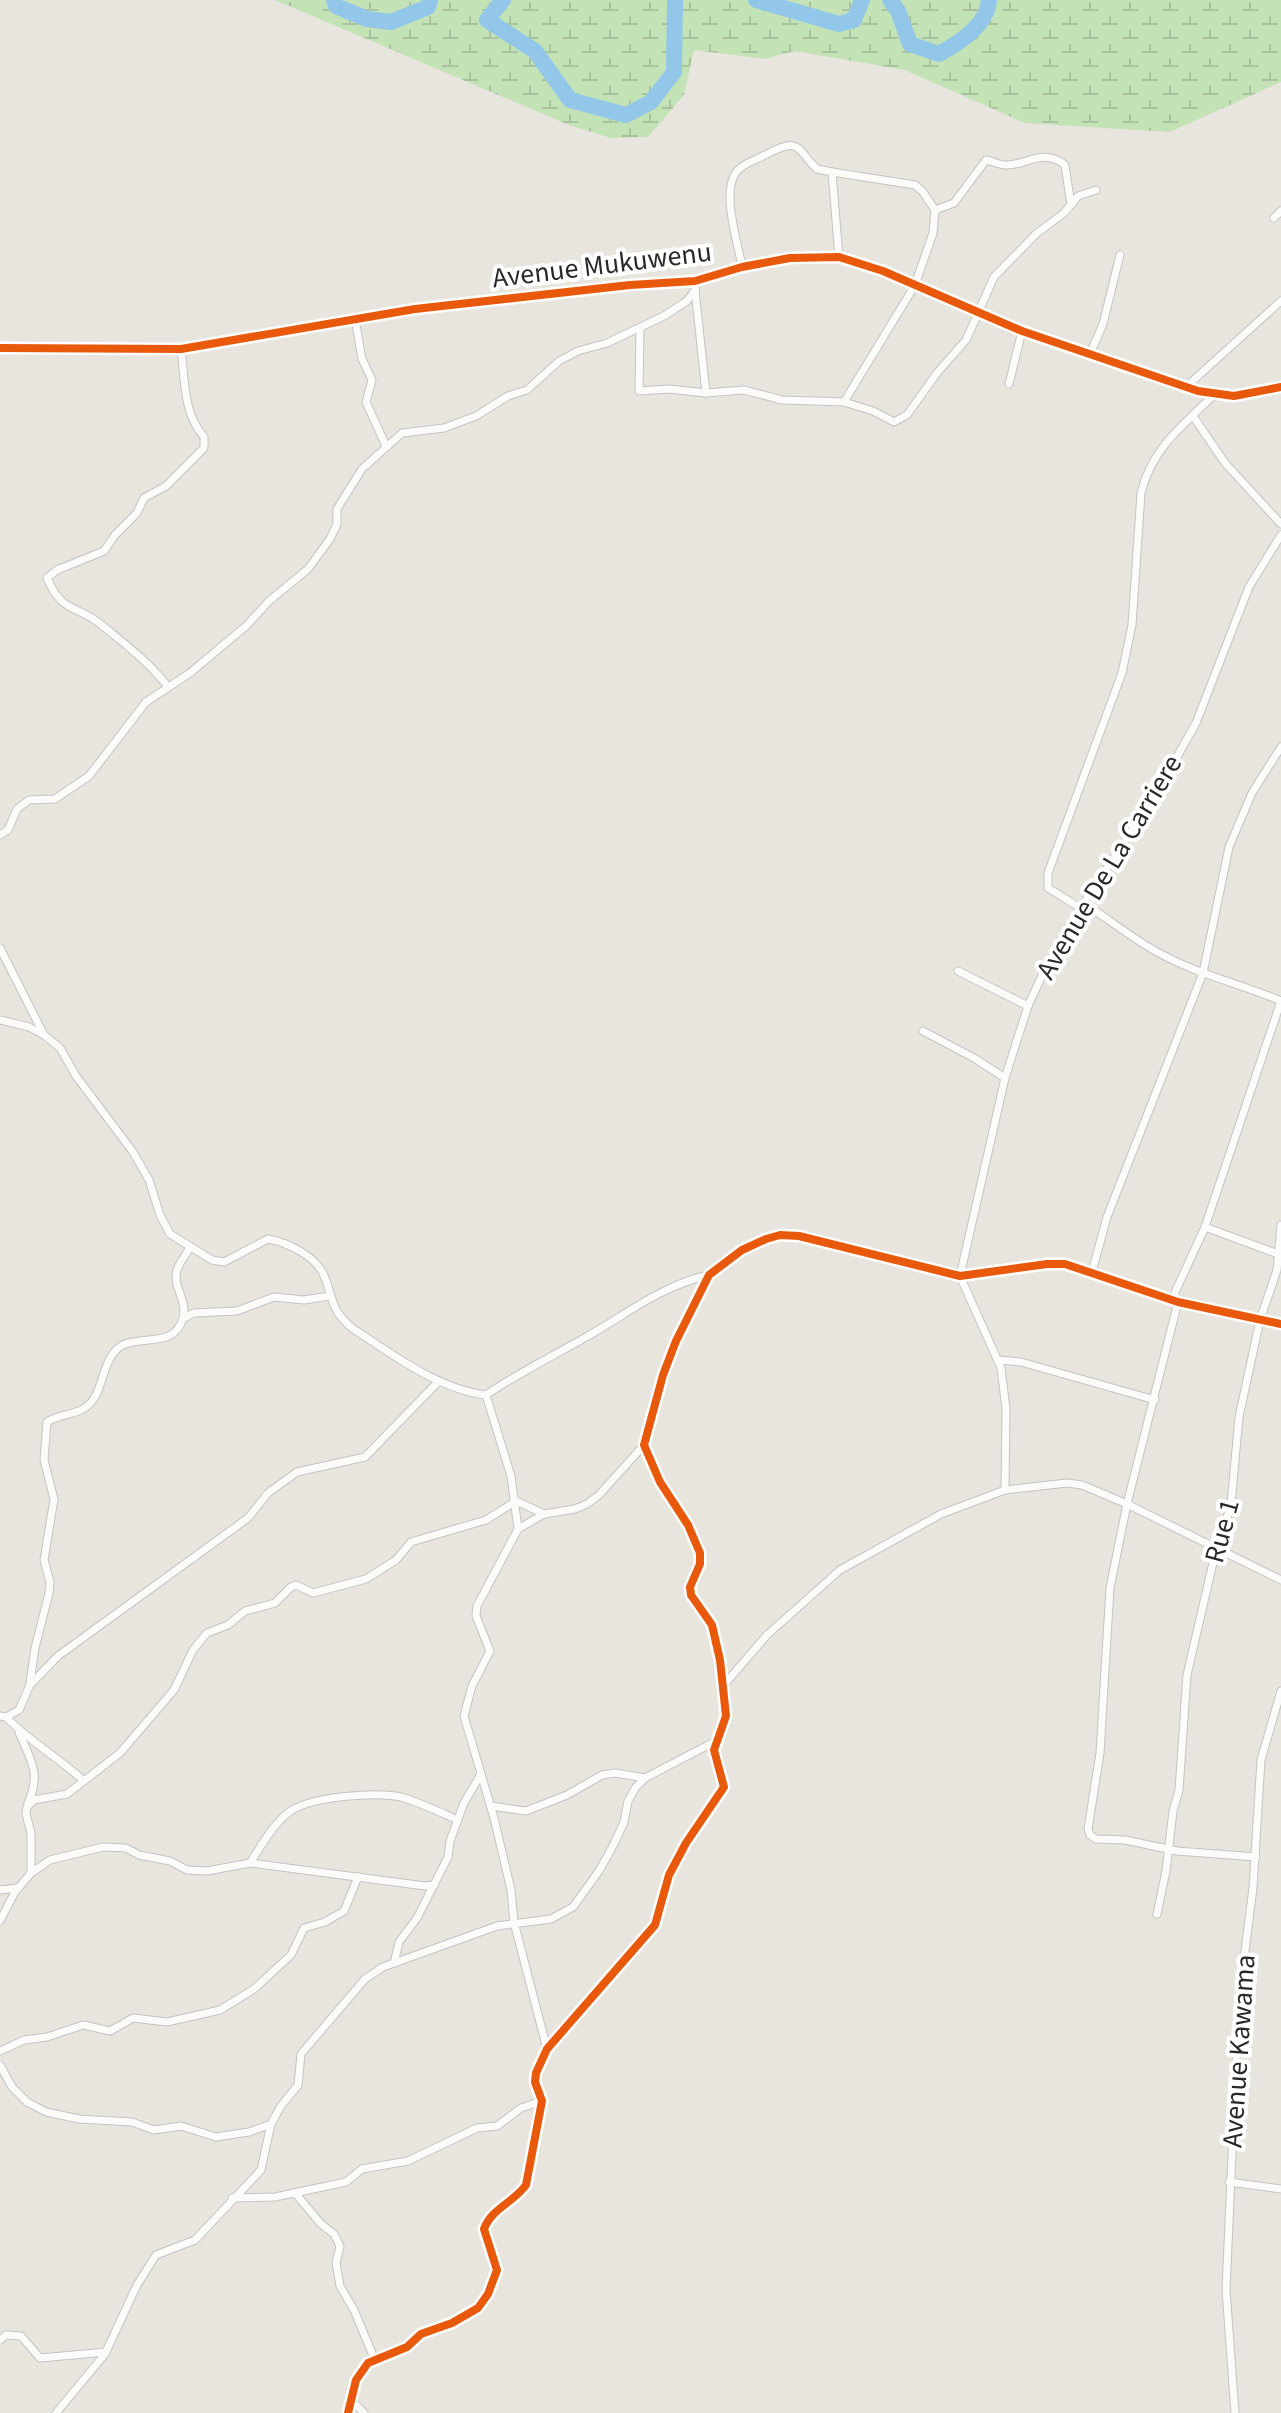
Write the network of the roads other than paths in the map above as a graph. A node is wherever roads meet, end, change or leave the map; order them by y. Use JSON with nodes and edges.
{"nodes":[{"id":1,"x":832,"y":172,"type":"junction"},
{"id":2,"x":1096,"y":190,"type":"dead end"},
{"id":3,"x":1071,"y":205,"type":"junction"},
{"id":4,"x":935,"y":210,"type":"junction"},
{"id":5,"x":1281,"y":211,"type":"edge"},
{"id":6,"x":1274,"y":218,"type":"dead end"},
{"id":7,"x":1120,"y":255,"type":"dead end"},
{"id":8,"x":839,"y":257,"type":"junction"},
{"id":9,"x":742,"y":267,"type":"junction"},
{"id":10,"x":915,"y":285,"type":"junction"},
{"id":11,"x":695,"y":286,"type":"junction"},
{"id":12,"x":1281,"y":301,"type":"edge"},
{"id":13,"x":980,"y":313,"type":"junction"},
{"id":14,"x":355,"y":319,"type":"junction"},
{"id":15,"x":640,"y":329,"type":"junction"},
{"id":16,"x":1022,"y":331,"type":"junction"},
{"id":17,"x":0,"y":348,"type":"edge"},
{"id":18,"x":181,"y":349,"type":"junction"},
{"id":19,"x":1090,"y":354,"type":"junction"},
{"id":20,"x":1009,"y":384,"type":"dead end"},
{"id":21,"x":1187,"y":386,"type":"junction"},
{"id":22,"x":1281,"y":387,"type":"edge"},
{"id":23,"x":706,"y":393,"type":"junction"},
{"id":24,"x":1215,"y":394,"type":"junction"},
{"id":25,"x":844,"y":402,"type":"junction"},
{"id":26,"x":1193,"y":416,"type":"junction"},
{"id":27,"x":386,"y":446,"type":"junction"},
{"id":28,"x":1281,"y":524,"type":"edge"},
{"id":29,"x":1281,"y":535,"type":"edge"},
{"id":30,"x":168,"y":687,"type":"junction"},
{"id":31,"x":1281,"y":747,"type":"edge"},
{"id":32,"x":1278,"y":761,"type":"edge"},
{"id":33,"x":0,"y":835,"type":"edge"},
{"id":34,"x":1084,"y":907,"type":"junction"},
{"id":35,"x":0,"y":948,"type":"edge"},
{"id":36,"x":958,"y":971,"type":"dead end"},
{"id":37,"x":1203,"y":973,"type":"junction"},
{"id":38,"x":1281,"y":1001,"type":"edge"},
{"id":39,"x":1028,"y":1006,"type":"junction"},
{"id":40,"x":0,"y":1020,"type":"edge"},
{"id":41,"x":923,"y":1031,"type":"dead end"},
{"id":42,"x":44,"y":1035,"type":"junction"},
{"id":43,"x":1005,"y":1078,"type":"junction"},
{"id":44,"x":1281,"y":1225,"type":"edge"},
{"id":45,"x":1205,"y":1227,"type":"junction"},
{"id":46,"x":190,"y":1248,"type":"junction"},
{"id":47,"x":1280,"y":1255,"type":"edge"},
{"id":48,"x":1092,"y":1272,"type":"junction"},
{"id":49,"x":709,"y":1275,"type":"junction"},
{"id":50,"x":960,"y":1276,"type":"junction"},
{"id":51,"x":330,"y":1296,"type":"junction"},
{"id":52,"x":1175,"y":1300,"type":"junction"},
{"id":53,"x":184,"y":1318,"type":"junction"},
{"id":54,"x":1260,"y":1320,"type":"junction"},
{"id":55,"x":1281,"y":1324,"type":"edge"},
{"id":56,"x":999,"y":1360,"type":"junction"},
{"id":57,"x":439,"y":1381,"type":"junction"},
{"id":58,"x":486,"y":1395,"type":"junction"},
{"id":59,"x":1155,"y":1400,"type":"junction"},
{"id":60,"x":644,"y":1445,"type":"junction"},
{"id":61,"x":1005,"y":1490,"type":"junction"},
{"id":62,"x":516,"y":1501,"type":"junction"},
{"id":63,"x":1127,"y":1504,"type":"junction"},
{"id":64,"x":544,"y":1514,"type":"junction"},
{"id":65,"x":518,"y":1529,"type":"junction"},
{"id":66,"x":1218,"y":1548,"type":"junction"},
{"id":67,"x":1281,"y":1580,"type":"edge"},
{"id":68,"x":30,"y":1685,"type":"junction"},
{"id":69,"x":723,"y":1686,"type":"junction"},
{"id":70,"x":1281,"y":1691,"type":"edge"},
{"id":71,"x":3,"y":1716,"type":"edge"},
{"id":72,"x":18,"y":1730,"type":"junction"},
{"id":73,"x":716,"y":1741,"type":"junction"},
{"id":74,"x":481,"y":1774,"type":"junction"},
{"id":75,"x":645,"y":1778,"type":"junction"},
{"id":76,"x":84,"y":1781,"type":"junction"},
{"id":77,"x":491,"y":1806,"type":"junction"},
{"id":78,"x":27,"y":1807,"type":"junction"},
{"id":79,"x":458,"y":1820,"type":"junction"},
{"id":80,"x":1168,"y":1848,"type":"junction"},
{"id":81,"x":1256,"y":1857,"type":"junction"},
{"id":82,"x":250,"y":1863,"type":"junction"},
{"id":83,"x":31,"y":1873,"type":"junction"},
{"id":84,"x":358,"y":1877,"type":"junction"},
{"id":85,"x":434,"y":1885,"type":"junction"},
{"id":86,"x":18,"y":1888,"type":"junction"},
{"id":87,"x":0,"y":1890,"type":"edge"},
{"id":88,"x":1157,"y":1914,"type":"dead end"},
{"id":89,"x":0,"y":1921,"type":"edge"},
{"id":90,"x":514,"y":1922,"type":"junction"},
{"id":91,"x":394,"y":1963,"type":"junction"},
{"id":92,"x":547,"y":2049,"type":"junction"},
{"id":93,"x":0,"y":2051,"type":"edge"},
{"id":94,"x":0,"y":2065,"type":"edge"},
{"id":95,"x":542,"y":2101,"type":"junction"},
{"id":96,"x":271,"y":2124,"type":"junction"},
{"id":97,"x":1229,"y":2182,"type":"junction"},
{"id":98,"x":1281,"y":2189,"type":"edge"},
{"id":99,"x":295,"y":2193,"type":"junction"},
{"id":100,"x":232,"y":2198,"type":"junction"},
{"id":101,"x":0,"y":2340,"type":"edge"},
{"id":102,"x":106,"y":2352,"type":"junction"},
{"id":103,"x":374,"y":2358,"type":"junction"},
{"id":104,"x":352,"y":2401,"type":"junction"},
{"id":105,"x":56,"y":2413,"type":"edge"},
{"id":106,"x":348,"y":2413,"type":"edge"},
{"id":107,"x":364,"y":2413,"type":"edge"},
{"id":108,"x":1235,"y":2413,"type":"edge"}],
"edges":[{"from":1,"to":4,"type":"street"},
{"from":1,"to":8,"type":"street"},
{"from":1,"to":9,"type":"street"},
{"from":2,"to":3,"type":"street"},
{"from":3,"to":4,"type":"street"},
{"from":3,"to":13,"type":"street"},
{"from":4,"to":10,"type":"street"},
{"from":5,"to":6,"type":"street"},
{"from":7,"to":19,"type":"street"},
{"from":8,"to":9,"type":"street","name":"Avenue Mukuwenu"},
{"from":8,"to":10,"type":"street","name":"Avenue Mukuwenu"},
{"from":9,"to":11,"type":"street","name":"Avenue Mukuwenu"},
{"from":10,"to":13,"type":"street","name":"Avenue Mukuwenu"},
{"from":10,"to":25,"type":"street"},
{"from":11,"to":14,"type":"street","name":"Avenue Mukuwenu"},
{"from":11,"to":15,"type":"street"},
{"from":11,"to":23,"type":"street"},
{"from":12,"to":21,"type":"street"},
{"from":13,"to":16,"type":"street","name":"Avenue Mukuwenu"},
{"from":13,"to":25,"type":"street"},
{"from":14,"to":18,"type":"street","name":"Avenue Mukuwenu"},
{"from":14,"to":27,"type":"street"},
{"from":15,"to":23,"type":"street"},
{"from":15,"to":27,"type":"street"},
{"from":16,"to":19,"type":"street","name":"Avenue Mukuwenu"},
{"from":16,"to":20,"type":"street"},
{"from":17,"to":18,"type":"street","name":"Avenue Mukuwenu"},
{"from":18,"to":30,"type":"street"},
{"from":19,"to":21,"type":"street","name":"Avenue Mukuwenu"},
{"from":21,"to":24,"type":"street","name":"Avenue Mukuwenu"},
{"from":22,"to":24,"type":"street","name":"Avenue Mukuwenu"},
{"from":23,"to":25,"type":"street"},
{"from":24,"to":26,"type":"street"},
{"from":26,"to":28,"type":"street"},
{"from":26,"to":34,"type":"street"},
{"from":27,"to":30,"type":"street"},
{"from":29,"to":34,"type":"street","name":"Avenue De La Carriere"},
{"from":30,"to":33,"type":"street"},
{"from":31,"to":32,"type":"street"},
{"from":32,"to":37,"type":"street"},
{"from":34,"to":37,"type":"street"},
{"from":34,"to":39,"type":"street","name":"Avenue De La Carriere"},
{"from":35,"to":42,"type":"street"},
{"from":36,"to":39,"type":"street"},
{"from":37,"to":38,"type":"street"},
{"from":37,"to":48,"type":"street"},
{"from":38,"to":45,"type":"street"},
{"from":39,"to":43,"type":"street","name":"Avenue De La Carriere"},
{"from":40,"to":42,"type":"street"},
{"from":41,"to":43,"type":"street"},
{"from":42,"to":46,"type":"street"},
{"from":43,"to":50,"type":"street","name":"Avenue De La Carriere"},
{"from":44,"to":47,"type":"street","name":"Rue 1"},
{"from":45,"to":47,"type":"street"},
{"from":45,"to":52,"type":"street"},
{"from":46,"to":51,"type":"street"},
{"from":46,"to":53,"type":"street"},
{"from":47,"to":54,"type":"street","name":"Rue 1"},
{"from":48,"to":50,"type":"street"},
{"from":48,"to":52,"type":"street"},
{"from":49,"to":50,"type":"street"},
{"from":49,"to":58,"type":"street"},
{"from":49,"to":60,"type":"street"},
{"from":50,"to":56,"type":"street"},
{"from":51,"to":53,"type":"street"},
{"from":51,"to":57,"type":"street"},
{"from":52,"to":54,"type":"street"},
{"from":52,"to":59,"type":"street"},
{"from":53,"to":68,"type":"street"},
{"from":54,"to":55,"type":"street"},
{"from":54,"to":66,"type":"street","name":"Rue 1"},
{"from":56,"to":59,"type":"street"},
{"from":56,"to":61,"type":"street"},
{"from":57,"to":58,"type":"street"},
{"from":57,"to":68,"type":"street"},
{"from":58,"to":62,"type":"street"},
{"from":59,"to":63,"type":"street"},
{"from":60,"to":64,"type":"street"},
{"from":60,"to":69,"type":"street"},
{"from":61,"to":63,"type":"street"},
{"from":61,"to":69,"type":"street"},
{"from":62,"to":64,"type":"street"},
{"from":62,"to":65,"type":"street"},
{"from":62,"to":76,"type":"street"},
{"from":63,"to":66,"type":"street"},
{"from":63,"to":80,"type":"street"},
{"from":64,"to":65,"type":"street"},
{"from":65,"to":74,"type":"street"},
{"from":66,"to":67,"type":"street"},
{"from":66,"to":80,"type":"street","name":"Rue 1"},
{"from":68,"to":71,"type":"street"},
{"from":69,"to":73,"type":"street"},
{"from":70,"to":81,"type":"street","name":"Avenue Kawama"},
{"from":71,"to":72,"type":"street"},
{"from":72,"to":76,"type":"street"},
{"from":72,"to":78,"type":"street"},
{"from":73,"to":75,"type":"street"},
{"from":73,"to":92,"type":"street"},
{"from":74,"to":77,"type":"street"},
{"from":74,"to":79,"type":"street"},
{"from":75,"to":77,"type":"street"},
{"from":75,"to":90,"type":"street"},
{"from":76,"to":78,"type":"street"},
{"from":77,"to":90,"type":"street"},
{"from":78,"to":83,"type":"street"},
{"from":79,"to":82,"type":"street"},
{"from":79,"to":85,"type":"street"},
{"from":80,"to":81,"type":"street"},
{"from":80,"to":88,"type":"street","name":"Rue 1"},
{"from":81,"to":97,"type":"street","name":"Avenue Kawama"},
{"from":82,"to":83,"type":"street"},
{"from":82,"to":84,"type":"street"},
{"from":83,"to":86,"type":"street"},
{"from":84,"to":85,"type":"street"},
{"from":84,"to":93,"type":"street"},
{"from":85,"to":91,"type":"street"},
{"from":86,"to":87,"type":"street"},
{"from":86,"to":89,"type":"street"},
{"from":90,"to":91,"type":"street"},
{"from":90,"to":92,"type":"street"},
{"from":91,"to":96,"type":"street"},
{"from":92,"to":95,"type":"street"},
{"from":94,"to":96,"type":"street"},
{"from":95,"to":99,"type":"street"},
{"from":95,"to":103,"type":"street"},
{"from":96,"to":100,"type":"street"},
{"from":97,"to":98,"type":"street"},
{"from":97,"to":108,"type":"street","name":"Avenue Kawama"},
{"from":99,"to":100,"type":"street"},
{"from":99,"to":103,"type":"street"},
{"from":100,"to":102,"type":"street"},
{"from":101,"to":102,"type":"street"},
{"from":102,"to":105,"type":"street"},
{"from":103,"to":104,"type":"street"},
{"from":104,"to":106,"type":"street"},
{"from":104,"to":107,"type":"street"}]}
